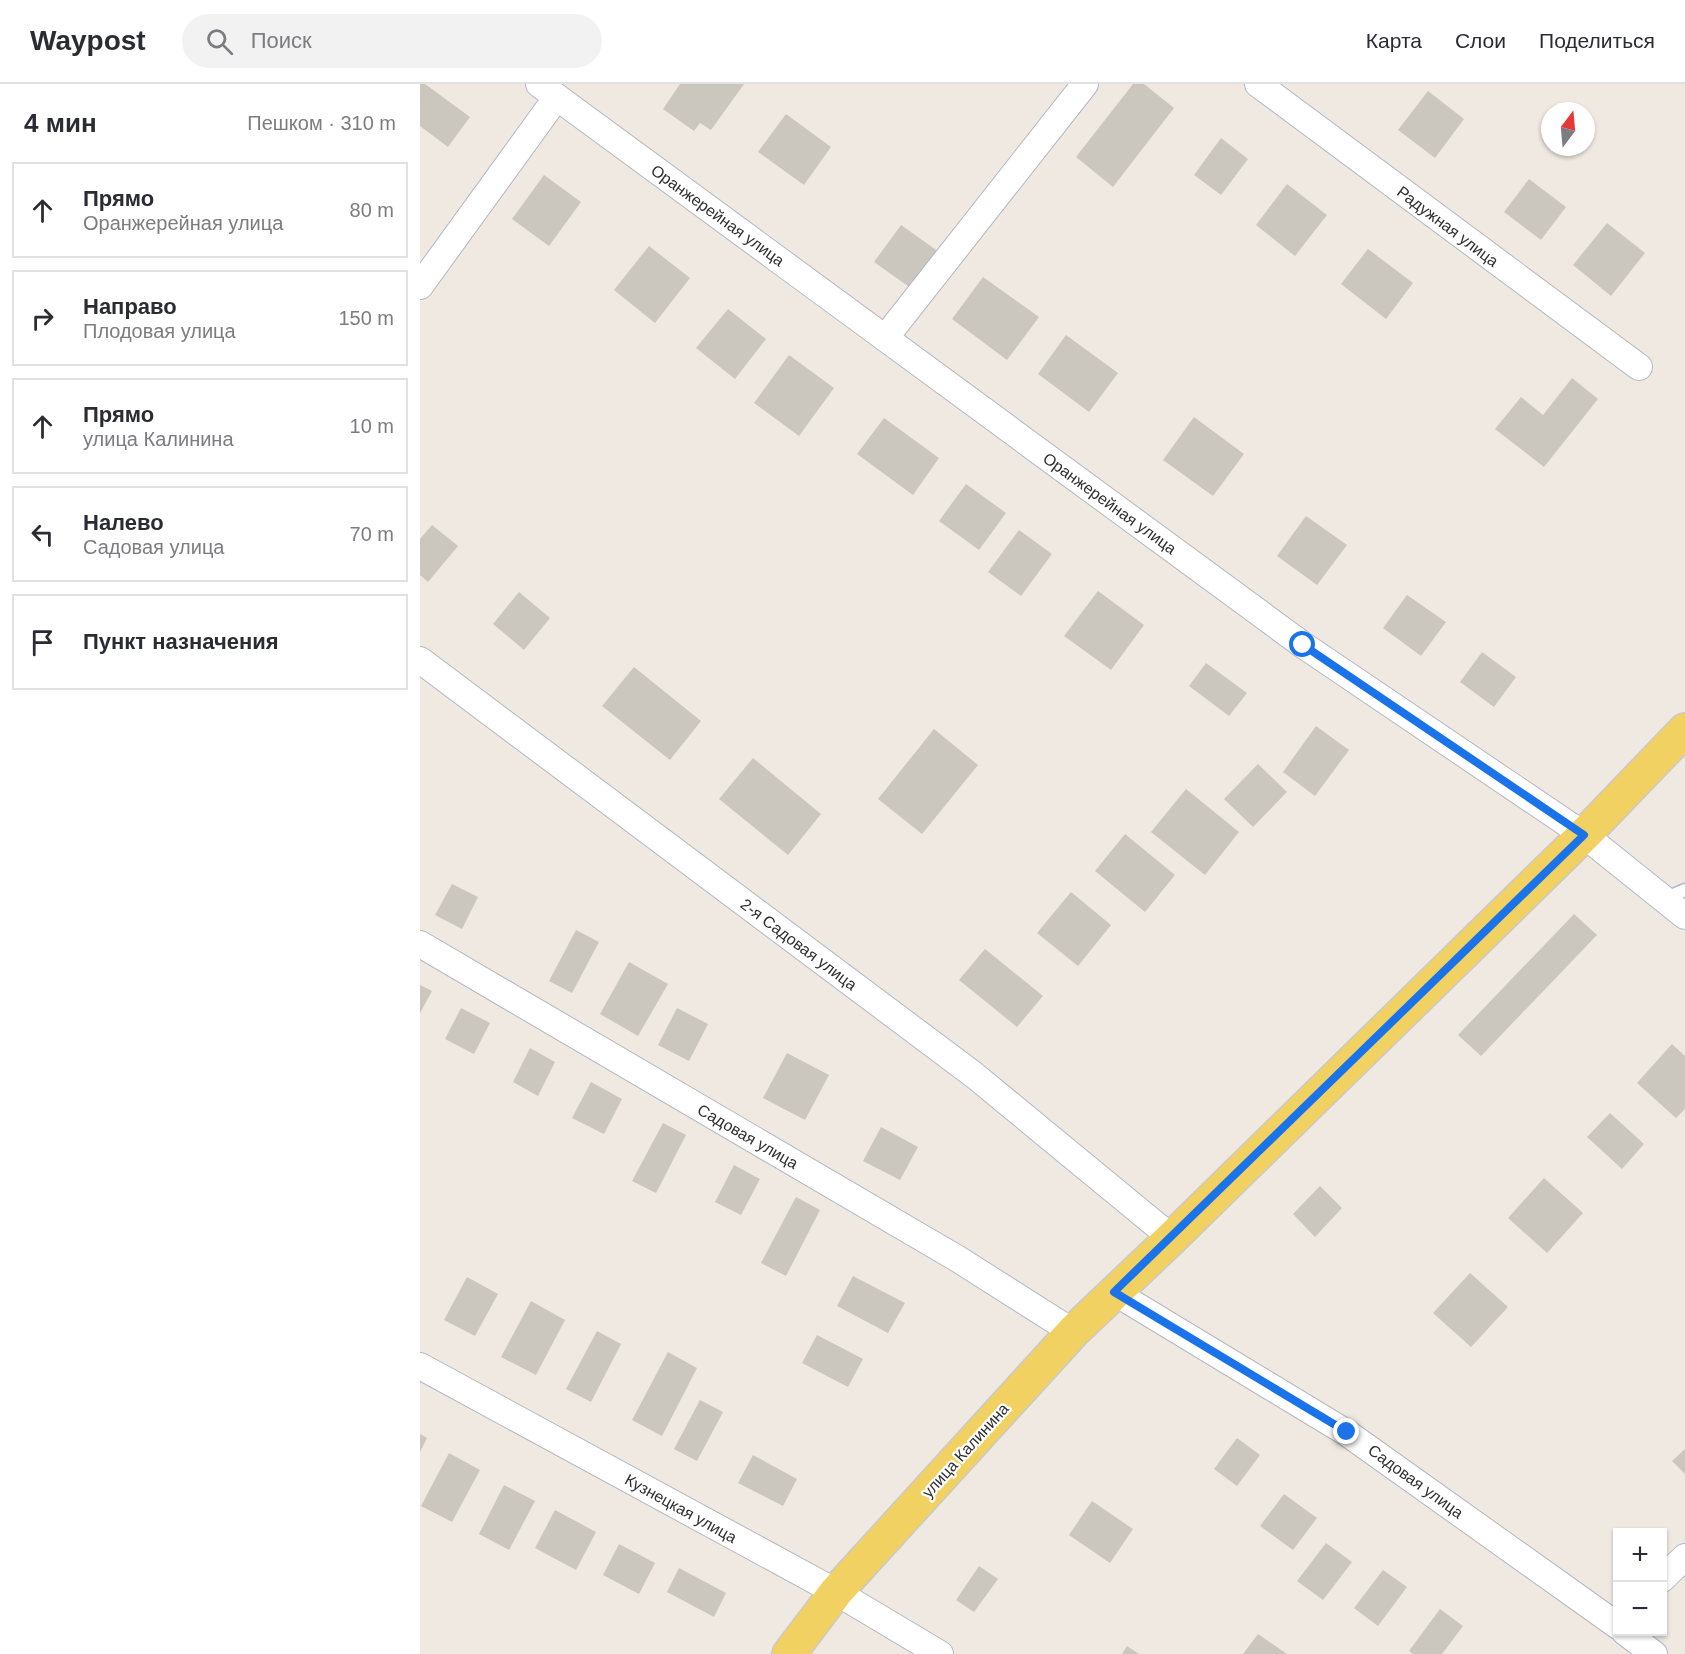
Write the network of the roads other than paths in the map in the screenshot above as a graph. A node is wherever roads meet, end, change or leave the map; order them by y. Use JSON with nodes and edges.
{"nodes":[{"id":1,"x":1085,"y":84,"type":"edge"},
{"id":2,"x":1258,"y":84,"type":"edge"},
{"id":3,"x":548,"y":91,"type":"edge"},
{"id":4,"x":420,"y":286,"type":"edge"},
{"id":5,"x":885,"y":338,"type":"junction"},
{"id":6,"x":1639,"y":367,"type":"dead end"},
{"id":7,"x":420,"y":660,"type":"edge"},
{"id":8,"x":1685,"y":730,"type":"edge"},
{"id":9,"x":1584,"y":835,"type":"junction"},
{"id":10,"x":1675,"y":895,"type":"edge"},
{"id":11,"x":1685,"y":916,"type":"edge"},
{"id":12,"x":420,"y":944,"type":"edge"},
{"id":13,"x":1161,"y":1247,"type":"junction"},
{"id":14,"x":1114,"y":1292,"type":"junction"},
{"id":15,"x":1073,"y":1332,"type":"junction"},
{"id":16,"x":420,"y":1366,"type":"edge"},
{"id":17,"x":1685,"y":1557,"type":"edge"},
{"id":18,"x":1667,"y":1574,"type":"edge"},
{"id":19,"x":836,"y":1592,"type":"junction"},
{"id":20,"x":1613,"y":1622,"type":"edge"},
{"id":21,"x":1632,"y":1636,"type":"edge"},
{"id":22,"x":789,"y":1654,"type":"edge"},
{"id":23,"x":940,"y":1654,"type":"edge"},
{"id":24,"x":1654,"y":1654,"type":"edge"}],
"edges":[{"from":1,"to":5,"type":"street"},
{"from":2,"to":6,"type":"street","name":"Радужная улица"},
{"from":3,"to":4,"type":"street"},
{"from":3,"to":5,"type":"street","name":"Оранжерейная улица"},
{"from":5,"to":9,"type":"street","name":"Оранжерейная улица"},
{"from":7,"to":13,"type":"street","name":"2-я Садовая улица"},
{"from":8,"to":9,"type":"main road","name":"улица Калинина"},
{"from":9,"to":10,"type":"street","name":"Оранжерейная улица"},
{"from":9,"to":13,"type":"main road","name":"улица Калинина"},
{"from":10,"to":11,"type":"street","name":"Оранжерейная улица"},
{"from":12,"to":15,"type":"street","name":"Садовая улица"},
{"from":13,"to":14,"type":"main road","name":"улица Калинина"},
{"from":14,"to":15,"type":"main road","name":"улица Калинина"},
{"from":14,"to":20,"type":"street","name":"Садовая улица"},
{"from":15,"to":19,"type":"main road","name":"улица Калинина"},
{"from":16,"to":19,"type":"street","name":"Кузнецкая улица"},
{"from":17,"to":18,"type":"street"},
{"from":19,"to":22,"type":"main road","name":"улица Калинина"},
{"from":19,"to":23,"type":"street","name":"Кузнецкая улица"},
{"from":21,"to":24,"type":"street","name":"Садовая улица"}]}
